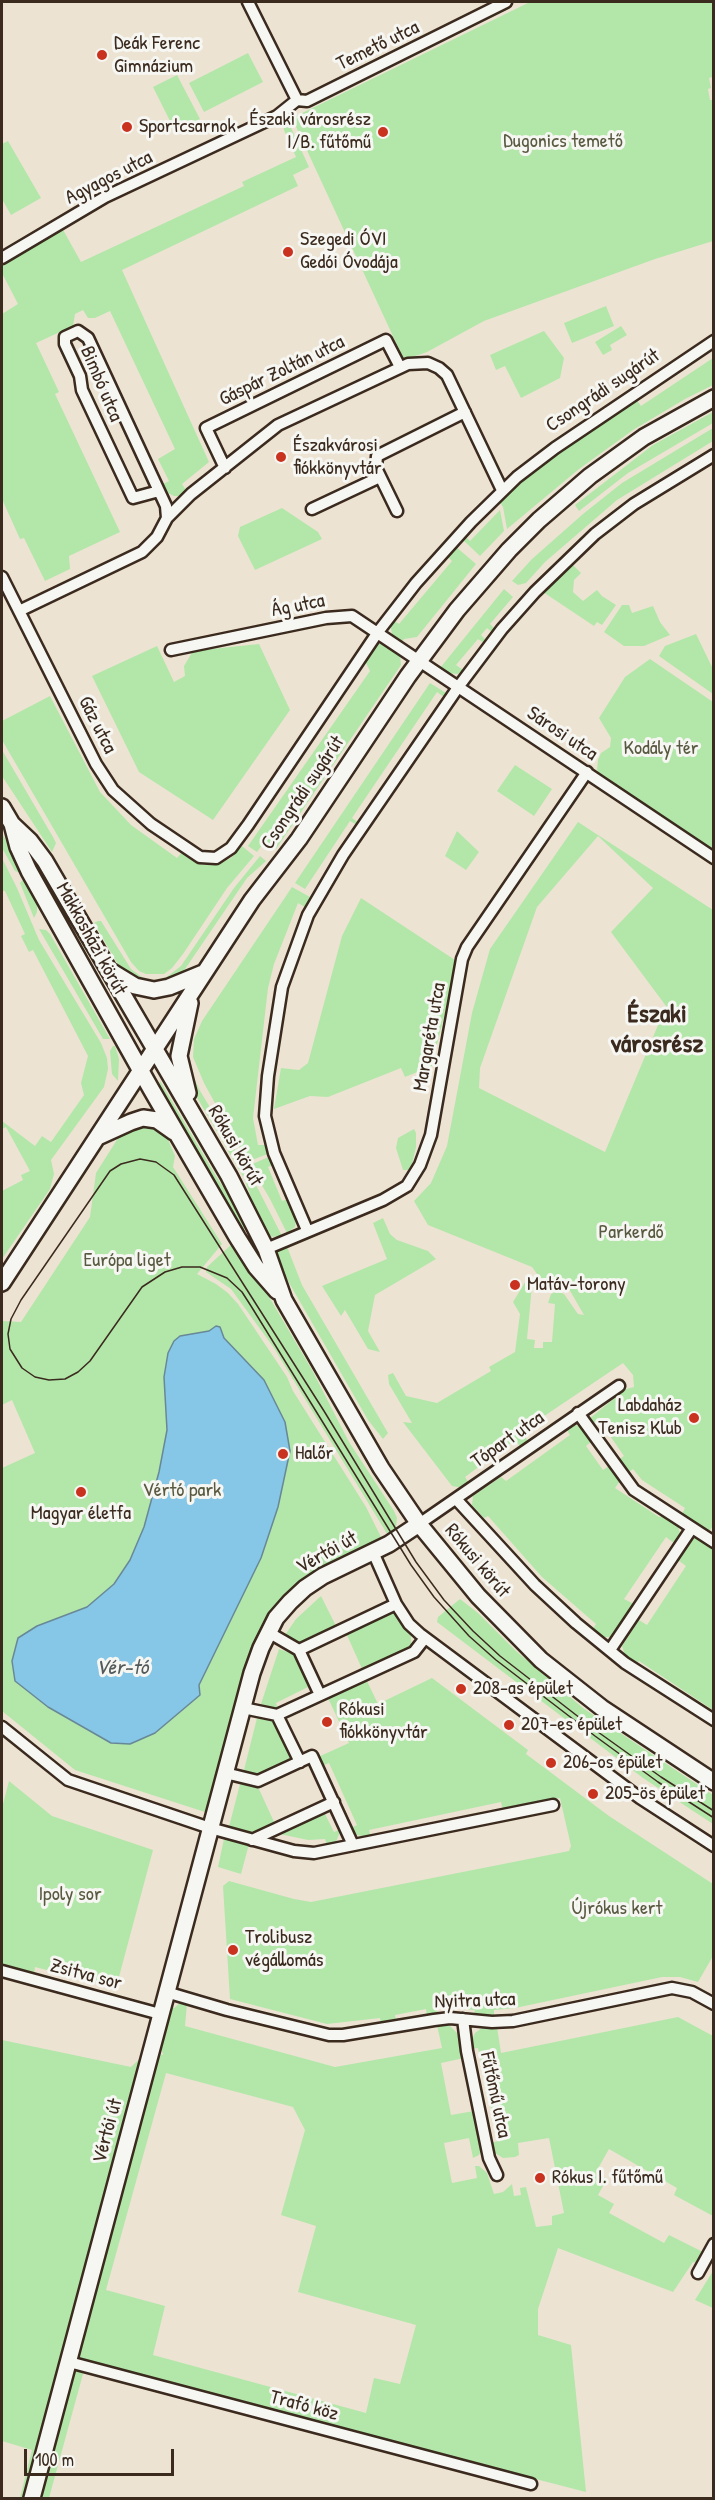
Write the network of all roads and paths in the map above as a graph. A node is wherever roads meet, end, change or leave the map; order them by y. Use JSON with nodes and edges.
{"nodes":[{"id":1,"x":250,"y":2,"type":"edge"},
{"id":2,"x":506,"y":2,"type":"edge"},
{"id":3,"x":493,"y":4,"type":"edge"},
{"id":4,"x":297,"y":100,"type":"junction"},
{"id":5,"x":2,"y":258,"type":"edge"},
{"id":6,"x":714,"y":341,"type":"edge"},
{"id":7,"x":400,"y":367,"type":"junction"},
{"id":8,"x":714,"y":398,"type":"edge"},
{"id":9,"x":465,"y":412,"type":"junction"},
{"id":10,"x":714,"y":454,"type":"edge"},
{"id":11,"x":225,"y":468,"type":"junction"},
{"id":12,"x":380,"y":477,"type":"junction"},
{"id":13,"x":502,"y":490,"type":"junction"},
{"id":14,"x":159,"y":491,"type":"junction"},
{"id":15,"x":312,"y":508,"type":"dead end"},
{"id":16,"x":397,"y":511,"type":"dead end"},
{"id":17,"x":167,"y":518,"type":"junction"},
{"id":18,"x":2,"y":577,"type":"edge"},
{"id":19,"x":19,"y":611,"type":"junction"},
{"id":20,"x":378,"y":632,"type":"junction"},
{"id":21,"x":171,"y":650,"type":"dead end"},
{"id":22,"x":419,"y":661,"type":"junction"},
{"id":23,"x":459,"y":686,"type":"junction"},
{"id":24,"x":587,"y":772,"type":"junction"},
{"id":25,"x":2,"y":807,"type":"edge"},
{"id":26,"x":12,"y":824,"type":"junction"},
{"id":27,"x":200,"y":857,"type":"joint"},
{"id":28,"x":714,"y":858,"type":"edge"},
{"id":29,"x":107,"y":967,"type":"junction"},
{"id":30,"x":203,"y":973,"type":"junction"},
{"id":31,"x":194,"y":988,"type":"junction"},
{"id":32,"x":155,"y":1049,"type":"junction"},
{"id":33,"x":141,"y":1071,"type":"junction"},
{"id":34,"x":197,"y":1120,"type":"junction"},
{"id":35,"x":98,"y":1137,"type":"junction"},
{"id":36,"x":180,"y":1138,"type":"junction"},
{"id":37,"x":307,"y":1230,"type":"junction"},
{"id":38,"x":240,"y":1242,"type":"junction"},
{"id":39,"x":266,"y":1249,"type":"junction"},
{"id":40,"x":256,"y":1267,"type":"junction"},
{"id":41,"x":2,"y":1283,"type":"edge"},
{"id":42,"x":284,"y":1300,"type":"junction"},
{"id":43,"x":619,"y":1386,"type":"dead end"},
{"id":44,"x":578,"y":1413,"type":"junction"},
{"id":45,"x":456,"y":1499,"type":"junction"},
{"id":46,"x":419,"y":1524,"type":"junction"},
{"id":47,"x":692,"y":1528,"type":"junction"},
{"id":48,"x":714,"y":1542,"type":"edge"},
{"id":49,"x":373,"y":1552,"type":"junction"},
{"id":50,"x":396,"y":1604,"type":"junction"},
{"id":51,"x":268,"y":1632,"type":"junction"},
{"id":52,"x":425,"y":1638,"type":"junction"},
{"id":53,"x":299,"y":1650,"type":"junction"},
{"id":54,"x":610,"y":1650,"type":"junction"},
{"id":55,"x":320,"y":1695,"type":"junction"},
{"id":56,"x":243,"y":1708,"type":"junction"},
{"id":57,"x":277,"y":1715,"type":"junction"},
{"id":58,"x":714,"y":1720,"type":"edge"},
{"id":59,"x":2,"y":1726,"type":"edge"},
{"id":60,"x":300,"y":1762,"type":"junction"},
{"id":61,"x":225,"y":1773,"type":"junction"},
{"id":62,"x":714,"y":1782,"type":"edge"},
{"id":63,"x":334,"y":1802,"type":"junction"},
{"id":64,"x":553,"y":1805,"type":"dead end"},
{"id":65,"x":210,"y":1828,"type":"junction"},
{"id":66,"x":252,"y":1840,"type":"junction"},
{"id":67,"x":353,"y":1845,"type":"junction"},
{"id":68,"x":714,"y":1846,"type":"edge"},
{"id":69,"x":2,"y":1971,"type":"edge"},
{"id":70,"x":166,"y":1992,"type":"junction"},
{"id":71,"x":714,"y":2004,"type":"edge"},
{"id":72,"x":160,"y":2014,"type":"junction"},
{"id":73,"x":463,"y":2019,"type":"junction"},
{"id":74,"x":497,"y":2175,"type":"dead end"},
{"id":75,"x":714,"y":2244,"type":"edge"},
{"id":76,"x":698,"y":2273,"type":"dead end"},
{"id":77,"x":69,"y":2362,"type":"junction"},
{"id":78,"x":531,"y":2484,"type":"dead end"},
{"id":79,"x":32,"y":2499,"type":"edge"}],
"edges":[{"from":1,"to":4,"type":"street"},
{"from":2,"to":3,"type":"street","name":"Temető utca"},
{"from":3,"to":4,"type":"street","name":"Temető utca"},
{"from":4,"to":5,"type":"street","name":"Agyagos utca"},
{"from":6,"to":13,"type":"street","name":"Csongrádi sugárút"},
{"from":7,"to":9,"type":"street"},
{"from":7,"to":11,"type":"street"},
{"from":7,"to":11,"type":"street","name":"Gáspár Zoltán utca"},
{"from":8,"to":22,"type":"main road","name":"Csongrádi sugárút"},
{"from":9,"to":12,"type":"street"},
{"from":9,"to":13,"type":"street"},
{"from":10,"to":23,"type":"street"},
{"from":11,"to":17,"type":"street"},
{"from":12,"to":15,"type":"street"},
{"from":12,"to":16,"type":"street"},
{"from":13,"to":20,"type":"street","name":"Csongrádi sugárút"},
{"from":14,"to":14,"type":"street","name":"Bimbó utca"},
{"from":14,"to":17,"type":"street","name":"Bimbó utca"},
{"from":17,"to":19,"type":"street"},
{"from":18,"to":19,"type":"street","name":"Gáz utca"},
{"from":19,"to":27,"type":"street","name":"Gáz utca"},
{"from":20,"to":21,"type":"street","name":"Ág utca"},
{"from":20,"to":22,"type":"street","name":"Ág utca"},
{"from":20,"to":27,"type":"street","name":"Csongrádi sugárút"},
{"from":22,"to":23,"type":"street","name":"Sárosi utca"},
{"from":22,"to":30,"type":"main road","name":"Csongrádi sugárút"},
{"from":23,"to":24,"type":"street","name":"Sárosi utca"},
{"from":23,"to":37,"type":"street"},
{"from":24,"to":28,"type":"street","name":"Sárosi utca"},
{"from":24,"to":37,"type":"street","name":"Margaréta utca"},
{"from":25,"to":26,"type":"main road","name":"Makkosházi körút"},
{"from":26,"to":29,"type":"main road","name":"Makkosházi körút"},
{"from":26,"to":33,"type":"main road","name":"Makkosházi körút"},
{"from":29,"to":30,"type":"main road"},
{"from":29,"to":32,"type":"main road","name":"Makkosházi körút"},
{"from":30,"to":31,"type":"main road","name":"Csongrádi sugárút"},
{"from":31,"to":32,"type":"main road","name":"Csongrádi sugárút"},
{"from":31,"to":34,"type":"main road"},
{"from":32,"to":33,"type":"main road","name":"Csongrádi sugárút"},
{"from":32,"to":34,"type":"main road","name":"Rókusi körút"},
{"from":33,"to":35,"type":"main road","name":"Csongrádi sugárút"},
{"from":33,"to":36,"type":"main road","name":"Rókusi körút"},
{"from":34,"to":39,"type":"main road","name":"Rókusi körút"},
{"from":35,"to":36,"type":"main road"},
{"from":35,"to":41,"type":"main road","name":"Csongrádi sugárút"},
{"from":36,"to":38,"type":"main road","name":"Rókusi körút"},
{"from":37,"to":39,"type":"street","name":"Margaréta utca"},
{"from":38,"to":39,"type":"main road"},
{"from":38,"to":40,"type":"main road","name":"Rókusi körút"},
{"from":39,"to":40,"type":"main road"},
{"from":39,"to":42,"type":"main road","name":"Rókusi körút"},
{"from":40,"to":42,"type":"main road","name":"Rókusi körút"},
{"from":42,"to":46,"type":"main road","name":"Rókusi körút"},
{"from":43,"to":44,"type":"street","name":"Tópart utca"},
{"from":44,"to":45,"type":"street","name":"Tópart utca"},
{"from":44,"to":47,"type":"street"},
{"from":45,"to":46,"type":"street","name":"Tópart utca"},
{"from":45,"to":54,"type":"street","name":"Rókusi körút"},
{"from":46,"to":49,"type":"main road","name":"Vértói út"},
{"from":46,"to":62,"type":"main road","name":"Rókusi körút"},
{"from":47,"to":48,"type":"street"},
{"from":47,"to":54,"type":"street"},
{"from":49,"to":50,"type":"street"},
{"from":49,"to":51,"type":"main road","name":"Vértói út"},
{"from":50,"to":52,"type":"street"},
{"from":50,"to":53,"type":"street"},
{"from":51,"to":53,"type":"street"},
{"from":51,"to":56,"type":"main road","name":"Vértói út"},
{"from":52,"to":55,"type":"street"},
{"from":52,"to":68,"type":"street"},
{"from":53,"to":55,"type":"street"},
{"from":54,"to":58,"type":"street","name":"Rókusi körút"},
{"from":55,"to":57,"type":"street"},
{"from":56,"to":57,"type":"street"},
{"from":56,"to":61,"type":"main road","name":"Vértói út"},
{"from":57,"to":60,"type":"street"},
{"from":59,"to":65,"type":"street"},
{"from":60,"to":61,"type":"street"},
{"from":60,"to":63,"type":"street"},
{"from":61,"to":65,"type":"main road","name":"Vértói út"},
{"from":63,"to":66,"type":"street"},
{"from":63,"to":67,"type":"street"},
{"from":64,"to":67,"type":"street"},
{"from":65,"to":66,"type":"street"},
{"from":65,"to":70,"type":"main road","name":"Vértói út"},
{"from":66,"to":67,"type":"street"},
{"from":69,"to":72,"type":"street","name":"Zsitva sor"},
{"from":70,"to":72,"type":"main road","name":"Vértói út"},
{"from":70,"to":73,"type":"street","name":"Nyitra utca"},
{"from":71,"to":73,"type":"street","name":"Nyitra utca"},
{"from":72,"to":77,"type":"main road","name":"Vértói út"},
{"from":73,"to":74,"type":"street","name":"Fűtőmű utca"},
{"from":75,"to":76,"type":"street"},
{"from":77,"to":78,"type":"street","name":"Trafó köz"},
{"from":77,"to":79,"type":"main road","name":"Vértói út"}]}
